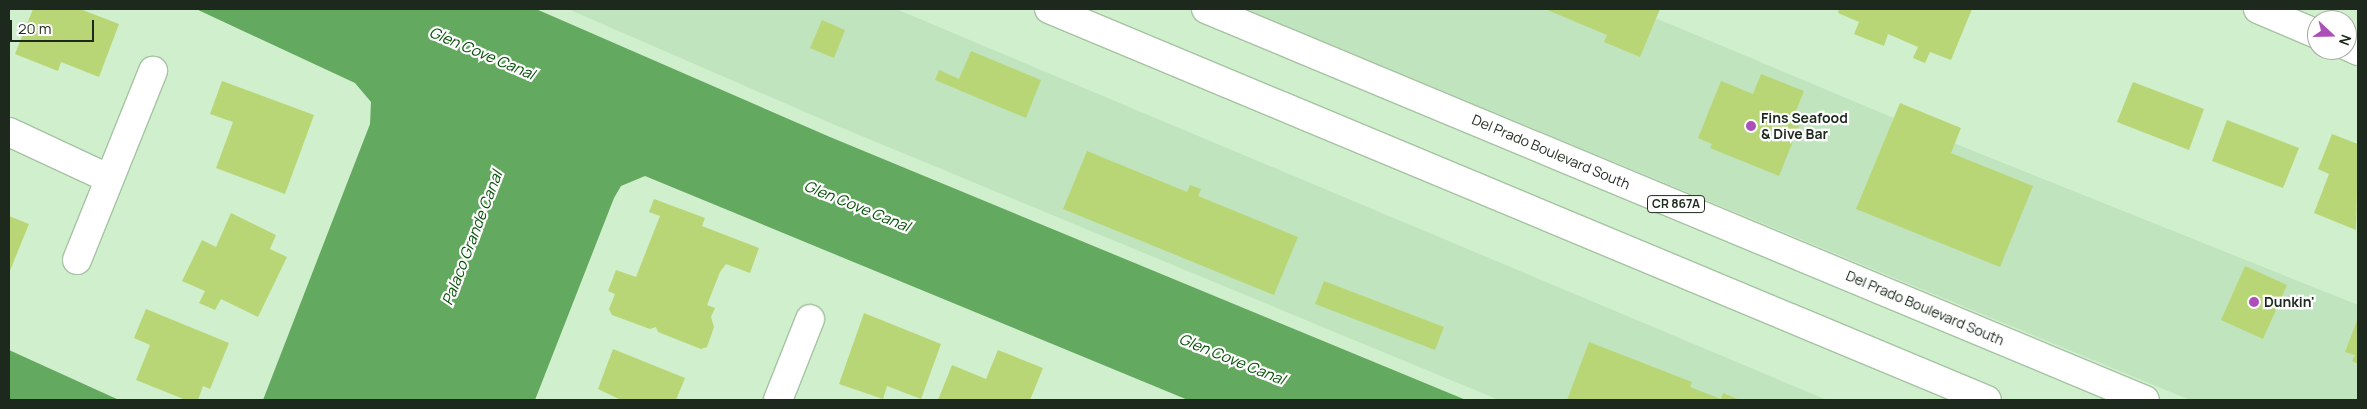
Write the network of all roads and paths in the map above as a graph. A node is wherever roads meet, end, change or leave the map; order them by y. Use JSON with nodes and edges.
{"nodes":[{"id":1,"x":1049,"y":9,"type":"edge"},
{"id":2,"x":1206,"y":9,"type":"edge"},
{"id":3,"x":2258,"y":9,"type":"edge"},
{"id":4,"x":2307,"y":30,"type":"edge"},
{"id":5,"x":153,"y":71,"type":"dead end"},
{"id":6,"x":9,"y":132,"type":"edge"},
{"id":7,"x":110,"y":179,"type":"junction"},
{"id":8,"x":77,"y":260,"type":"dead end"},
{"id":9,"x":810,"y":319,"type":"dead end"},
{"id":10,"x":778,"y":400,"type":"edge"},
{"id":11,"x":1987,"y":400,"type":"edge"},
{"id":12,"x":2146,"y":400,"type":"edge"}],
"edges":[{"from":1,"to":11,"type":"main road"},
{"from":2,"to":12,"type":"main road","name":"Del Prado Boulevard South","number":"CR 867A"},
{"from":3,"to":4,"type":"main road"},
{"from":5,"to":7,"type":"main road"},
{"from":6,"to":7,"type":"main road"},
{"from":7,"to":8,"type":"main road"},
{"from":9,"to":10,"type":"main road"}]}
